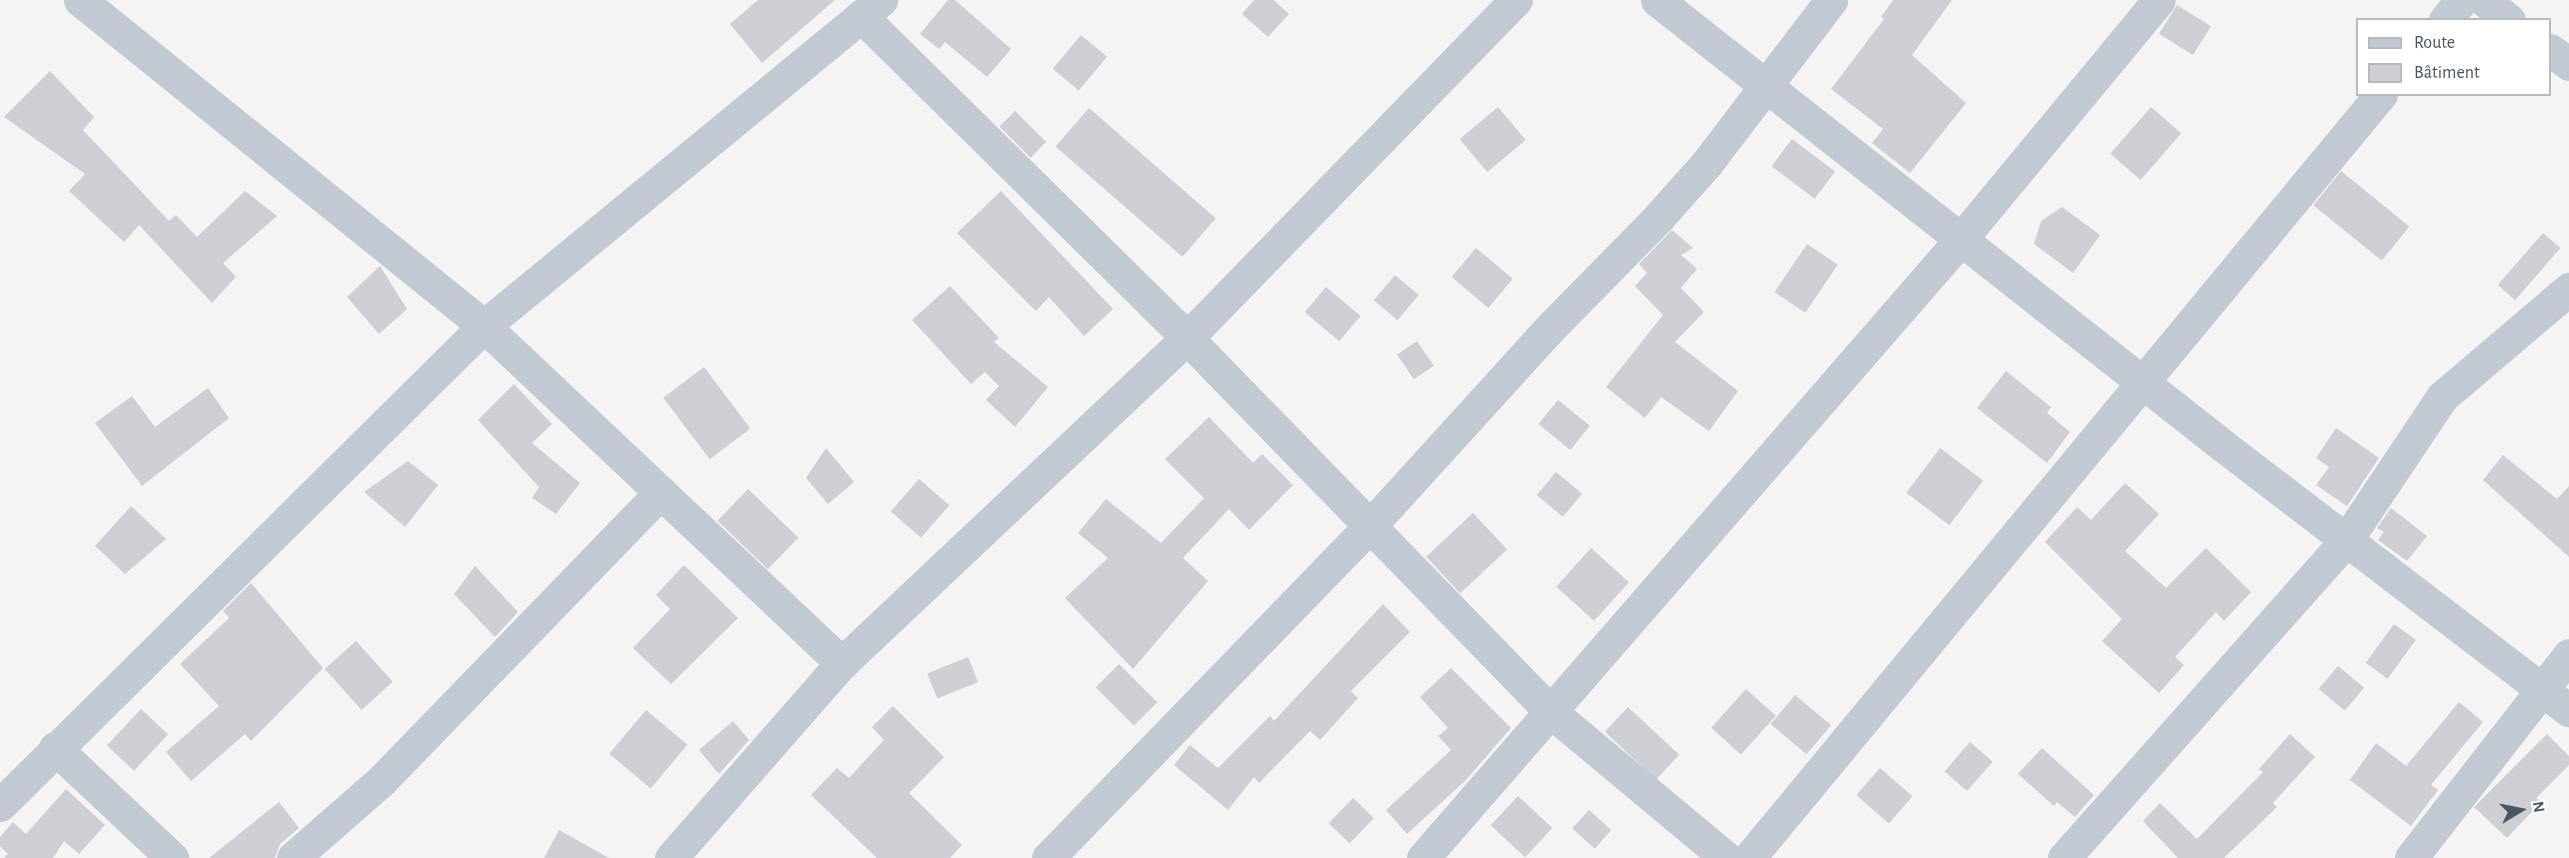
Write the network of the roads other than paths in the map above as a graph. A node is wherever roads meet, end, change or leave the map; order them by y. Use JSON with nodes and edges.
{"nodes":[{"id":1,"x":80,"y":0,"type":"edge"},
{"id":2,"x":1516,"y":0,"type":"edge"},
{"id":3,"x":1657,"y":0,"type":"edge"},
{"id":4,"x":1831,"y":0,"type":"edge"},
{"id":5,"x":2159,"y":0,"type":"edge"},
{"id":6,"x":2462,"y":0,"type":"edge"},
{"id":7,"x":2484,"y":0,"type":"edge"},
{"id":8,"x":871,"y":8,"type":"edge"},
{"id":9,"x":2447,"y":18,"type":"edge"},
{"id":10,"x":2507,"y":18,"type":"edge"},
{"id":11,"x":2551,"y":51,"type":"edge"},
{"id":12,"x":2569,"y":64,"type":"edge"},
{"id":13,"x":1762,"y":86,"type":"junction"},
{"id":14,"x":2379,"y":96,"type":"edge"},
{"id":15,"x":1960,"y":239,"type":"junction"},
{"id":16,"x":2569,"y":289,"type":"edge"},
{"id":17,"x":484,"y":326,"type":"junction"},
{"id":18,"x":1187,"y":338,"type":"junction"},
{"id":19,"x":2143,"y":384,"type":"junction"},
{"id":20,"x":661,"y":492,"type":"junction"},
{"id":21,"x":1368,"y":528,"type":"junction"},
{"id":22,"x":2347,"y":539,"type":"junction"},
{"id":23,"x":2569,"y":655,"type":"edge"},
{"id":24,"x":842,"y":663,"type":"junction"},
{"id":25,"x":2543,"y":688,"type":"junction"},
{"id":26,"x":2569,"y":710,"type":"edge"},
{"id":27,"x":1551,"y":712,"type":"junction"},
{"id":28,"x":55,"y":748,"type":"junction"},
{"id":29,"x":0,"y":805,"type":"edge"},
{"id":30,"x":172,"y":858,"type":"edge"},
{"id":31,"x":293,"y":858,"type":"edge"},
{"id":32,"x":671,"y":858,"type":"edge"},
{"id":33,"x":1048,"y":858,"type":"edge"},
{"id":34,"x":1423,"y":858,"type":"edge"},
{"id":35,"x":1726,"y":858,"type":"edge"},
{"id":36,"x":1749,"y":858,"type":"edge"},
{"id":37,"x":2064,"y":858,"type":"edge"},
{"id":38,"x":2411,"y":858,"type":"edge"}],
"edges":[{"from":1,"to":17,"type":"street"},
{"from":2,"to":18,"type":"street"},
{"from":3,"to":13,"type":"street"},
{"from":4,"to":13,"type":"street"},
{"from":5,"to":15,"type":"street"},
{"from":6,"to":9,"type":"street"},
{"from":7,"to":10,"type":"street"},
{"from":8,"to":17,"type":"street"},
{"from":8,"to":18,"type":"street"},
{"from":11,"to":12,"type":"street"},
{"from":13,"to":15,"type":"street"},
{"from":13,"to":21,"type":"street"},
{"from":14,"to":19,"type":"street"},
{"from":15,"to":19,"type":"street"},
{"from":15,"to":27,"type":"street"},
{"from":16,"to":22,"type":"street"},
{"from":17,"to":20,"type":"street"},
{"from":17,"to":28,"type":"street"},
{"from":18,"to":21,"type":"street"},
{"from":18,"to":24,"type":"street"},
{"from":19,"to":22,"type":"street"},
{"from":19,"to":36,"type":"street"},
{"from":20,"to":24,"type":"street"},
{"from":20,"to":31,"type":"street"},
{"from":21,"to":27,"type":"street"},
{"from":21,"to":33,"type":"street"},
{"from":22,"to":25,"type":"street"},
{"from":22,"to":37,"type":"street"},
{"from":23,"to":25,"type":"street"},
{"from":24,"to":32,"type":"street"},
{"from":25,"to":26,"type":"street"},
{"from":25,"to":38,"type":"street"},
{"from":27,"to":34,"type":"street"},
{"from":27,"to":35,"type":"street"},
{"from":28,"to":29,"type":"street"},
{"from":28,"to":30,"type":"street"}]}
